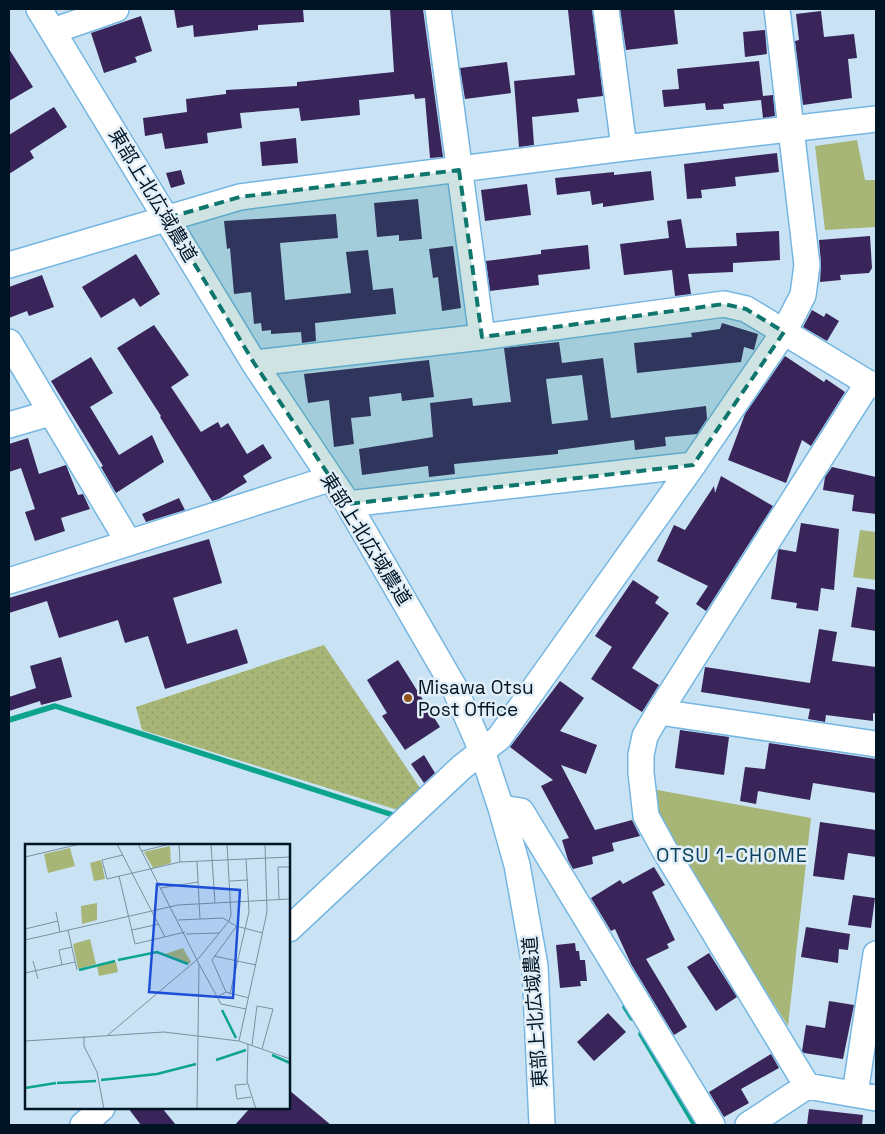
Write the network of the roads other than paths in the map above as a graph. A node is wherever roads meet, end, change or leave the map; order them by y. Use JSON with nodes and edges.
{"nodes":[{"id":1,"x":38,"y":9,"type":"edge"},
{"id":2,"x":116,"y":9,"type":"edge"},
{"id":3,"x":438,"y":9,"type":"edge"},
{"id":4,"x":606,"y":9,"type":"edge"},
{"id":5,"x":777,"y":9,"type":"edge"},
{"id":6,"x":53,"y":31,"type":"junction"},
{"id":7,"x":876,"y":119,"type":"edge"},
{"id":8,"x":790,"y":129,"type":"junction"},
{"id":9,"x":624,"y":148,"type":"junction"},
{"id":10,"x":459,"y":170,"type":"junction"},
{"id":11,"x":167,"y":218,"type":"junction"},
{"id":12,"x":9,"y":265,"type":"edge"},
{"id":13,"x":784,"y":332,"type":"junction"},
{"id":14,"x":482,"y":336,"type":"junction"},
{"id":15,"x":9,"y":342,"type":"edge"},
{"id":16,"x":254,"y":363,"type":"junction"},
{"id":17,"x":872,"y":384,"type":"edge"},
{"id":18,"x":50,"y":413,"type":"junction"},
{"id":19,"x":9,"y":425,"type":"edge"},
{"id":20,"x":694,"y":465,"type":"junction"},
{"id":21,"x":329,"y":479,"type":"junction"},
{"id":22,"x":348,"y":504,"type":"junction"},
{"id":23,"x":129,"y":543,"type":"junction"},
{"id":24,"x":9,"y":581,"type":"edge"},
{"id":25,"x":659,"y":712,"type":"junction"},
{"id":26,"x":876,"y":744,"type":"edge"},
{"id":27,"x":482,"y":751,"type":"junction"},
{"id":28,"x":502,"y":808,"type":"junction"},
{"id":29,"x":290,"y":928,"type":"edge"},
{"id":30,"x":876,"y":954,"type":"edge"},
{"id":31,"x":807,"y":1086,"type":"junction"},
{"id":32,"x":865,"y":1096,"type":"edge"},
{"id":33,"x":101,"y":1109,"type":"edge"},
{"id":34,"x":83,"y":1125,"type":"edge"},
{"id":35,"x":542,"y":1125,"type":"edge"},
{"id":36,"x":712,"y":1125,"type":"edge"},
{"id":37,"x":748,"y":1125,"type":"edge"}],
"edges":[{"from":1,"to":6,"type":"street","name":"東部上北広域農道"},
{"from":2,"to":6,"type":"street"},
{"from":3,"to":10,"type":"street"},
{"from":4,"to":9,"type":"street"},
{"from":5,"to":8,"type":"street"},
{"from":6,"to":11,"type":"street","name":"東部上北広域農道"},
{"from":7,"to":8,"type":"street"},
{"from":8,"to":9,"type":"street"},
{"from":8,"to":13,"type":"street"},
{"from":9,"to":10,"type":"street"},
{"from":10,"to":11,"type":"street"},
{"from":10,"to":14,"type":"street"},
{"from":11,"to":12,"type":"street"},
{"from":11,"to":16,"type":"street","name":"東部上北広域農道"},
{"from":13,"to":14,"type":"street"},
{"from":13,"to":17,"type":"street"},
{"from":13,"to":20,"type":"street"},
{"from":14,"to":16,"type":"street"},
{"from":15,"to":18,"type":"street"},
{"from":16,"to":21,"type":"street","name":"東部上北広域農道"},
{"from":17,"to":25,"type":"street"},
{"from":18,"to":19,"type":"street"},
{"from":18,"to":23,"type":"street"},
{"from":20,"to":22,"type":"street"},
{"from":20,"to":27,"type":"street"},
{"from":21,"to":22,"type":"street","name":"東部上北広域農道"},
{"from":21,"to":23,"type":"street"},
{"from":22,"to":27,"type":"street","name":"東部上北広域農道"},
{"from":23,"to":24,"type":"street"},
{"from":25,"to":26,"type":"street"},
{"from":25,"to":31,"type":"street"},
{"from":27,"to":28,"type":"street","name":"東部上北広域農道"},
{"from":27,"to":29,"type":"street"},
{"from":28,"to":35,"type":"street","name":"東部上北広域農道"},
{"from":28,"to":36,"type":"street"},
{"from":30,"to":32,"type":"street"},
{"from":31,"to":32,"type":"street"},
{"from":31,"to":37,"type":"street"},
{"from":33,"to":34,"type":"street"}]}
